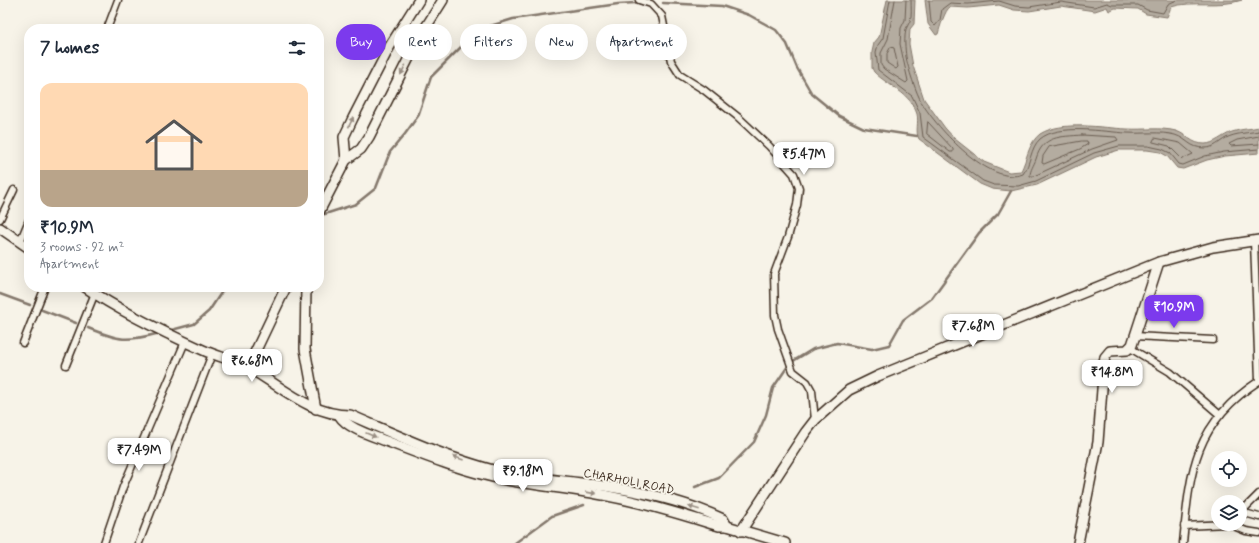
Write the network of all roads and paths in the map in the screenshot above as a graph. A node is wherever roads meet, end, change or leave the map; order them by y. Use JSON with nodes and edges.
{"nodes":[{"id":1,"x":118,"y":0,"type":"edge"},
{"id":2,"x":419,"y":0,"type":"edge"},
{"id":3,"x":443,"y":0,"type":"edge"},
{"id":4,"x":639,"y":0,"type":"edge"},
{"id":5,"x":109,"y":24,"type":"edge"},
{"id":6,"x":346,"y":160,"type":"junction"},
{"id":7,"x":14,"y":190,"type":"dead end"},
{"id":8,"x":324,"y":202,"type":"edge"},
{"id":9,"x":0,"y":219,"type":"edge"},
{"id":10,"x":0,"y":228,"type":"edge"},
{"id":11,"x":24,"y":232,"type":"edge"},
{"id":12,"x":1257,"y":241,"type":"edge"},
{"id":13,"x":20,"y":242,"type":"junction"},
{"id":14,"x":24,"y":245,"type":"edge"},
{"id":15,"x":1159,"y":262,"type":"junction"},
{"id":16,"x":43,"y":292,"type":"edge"},
{"id":17,"x":90,"y":292,"type":"edge"},
{"id":18,"x":94,"y":292,"type":"edge"},
{"id":19,"x":284,"y":292,"type":"edge"},
{"id":20,"x":306,"y":292,"type":"edge"},
{"id":21,"x":1258,"y":297,"type":"edge"},
{"id":22,"x":1134,"y":336,"type":"junction"},
{"id":23,"x":1213,"y":340,"type":"dead end"},
{"id":24,"x":184,"y":342,"type":"junction"},
{"id":25,"x":23,"y":343,"type":"dead end"},
{"id":26,"x":1130,"y":348,"type":"junction"},
{"id":27,"x":212,"y":354,"type":"junction"},
{"id":28,"x":66,"y":365,"type":"dead end"},
{"id":29,"x":248,"y":367,"type":"junction"},
{"id":30,"x":1259,"y":381,"type":"edge"},
{"id":31,"x":316,"y":409,"type":"junction"},
{"id":32,"x":1220,"y":415,"type":"junction"},
{"id":33,"x":815,"y":420,"type":"junction"},
{"id":34,"x":1259,"y":494,"type":"edge"},
{"id":35,"x":1247,"y":505,"type":"edge"},
{"id":36,"x":1247,"y":514,"type":"edge"},
{"id":37,"x":1259,"y":517,"type":"edge"},
{"id":38,"x":1211,"y":525,"type":"edge"},
{"id":39,"x":1184,"y":526,"type":"junction"},
{"id":40,"x":742,"y":531,"type":"junction"},
{"id":41,"x":1246,"y":531,"type":"edge"},
{"id":42,"x":1259,"y":533,"type":"edge"},
{"id":43,"x":104,"y":543,"type":"edge"},
{"id":44,"x":139,"y":543,"type":"edge"},
{"id":45,"x":785,"y":543,"type":"edge"},
{"id":46,"x":1078,"y":543,"type":"edge"},
{"id":47,"x":1182,"y":543,"type":"edge"}],
"edges":[{"from":1,"to":5,"type":"street"},
{"from":6,"to":2,"type":"street","one_way":true},
{"from":3,"to":6,"type":"street","one_way":true},
{"from":4,"to":33,"type":"street"},
{"from":6,"to":8,"type":"street"},
{"from":7,"to":9,"type":"street"},
{"from":10,"to":13,"type":"street"},
{"from":11,"to":13,"type":"street"},
{"from":12,"to":15,"type":"street"},
{"from":12,"to":21,"type":"street"},
{"from":13,"to":14,"type":"street"},
{"from":15,"to":22,"type":"street"},
{"from":15,"to":33,"type":"street"},
{"from":16,"to":25,"type":"street"},
{"from":17,"to":28,"type":"street"},
{"from":18,"to":24,"type":"street","name":"CHARHOLI ROAD"},
{"from":19,"to":29,"type":"street"},
{"from":20,"to":31,"type":"street"},
{"from":21,"to":30,"type":"street"},
{"from":22,"to":23,"type":"street"},
{"from":22,"to":26,"type":"street"},
{"from":24,"to":27,"type":"street","name":"CHARHOLI ROAD"},
{"from":24,"to":43,"type":"street"},
{"from":26,"to":32,"type":"street"},
{"from":26,"to":46,"type":"street"},
{"from":27,"to":29,"type":"street","name":"CHARHOLI ROAD"},
{"from":27,"to":44,"type":"street"},
{"from":29,"to":31,"type":"street","name":"CHARHOLI ROAD"},
{"from":30,"to":32,"type":"street"},
{"from":31,"to":40,"type":"street","name":"CHARHOLI ROAD"},
{"from":32,"to":39,"type":"street"},
{"from":33,"to":40,"type":"street"},
{"from":34,"to":35,"type":"street"},
{"from":36,"to":37,"type":"street"},
{"from":38,"to":39,"type":"street"},
{"from":39,"to":47,"type":"street"},
{"from":40,"to":45,"type":"street","name":"CHARHOLI ROAD"},
{"from":41,"to":42,"type":"street"}]}
